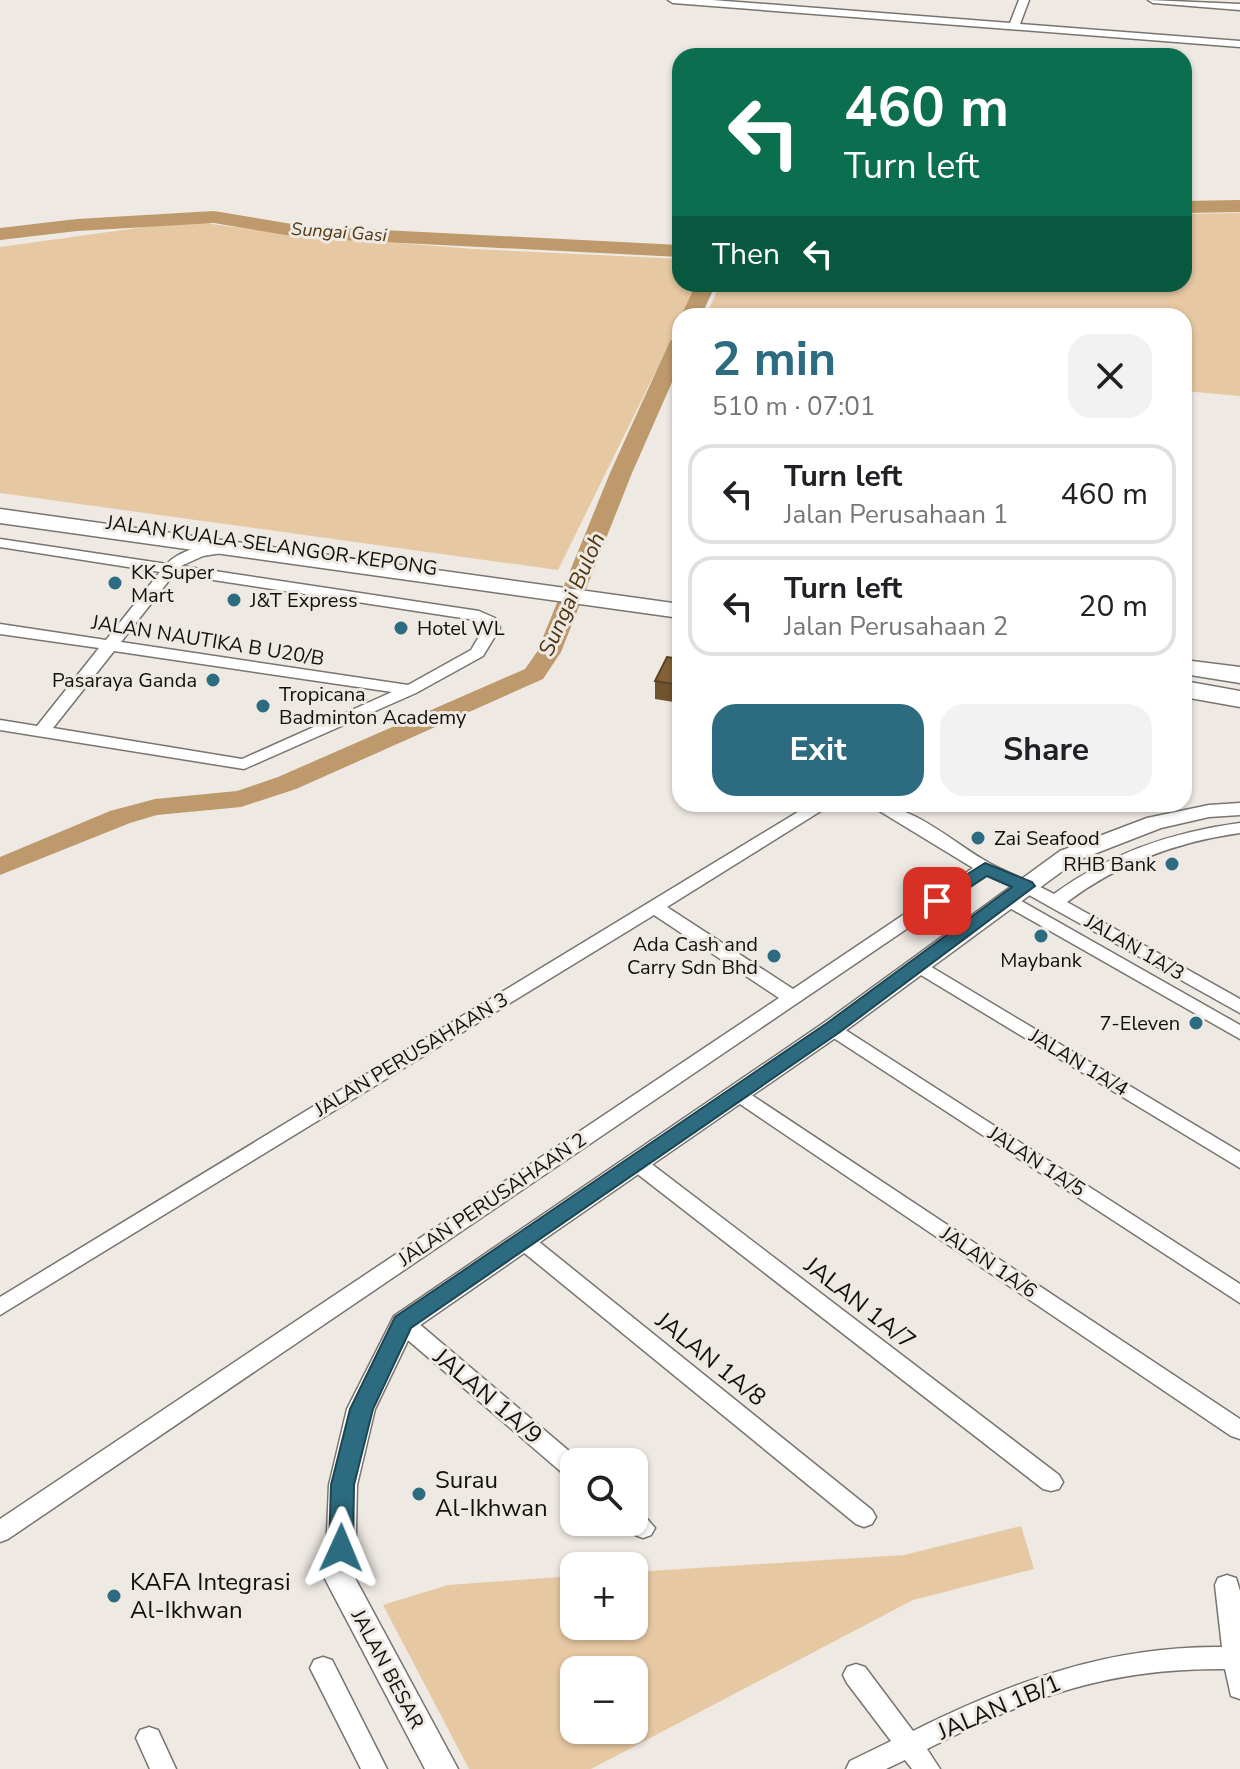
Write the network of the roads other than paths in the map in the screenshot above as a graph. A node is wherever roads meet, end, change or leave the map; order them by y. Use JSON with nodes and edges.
{"nodes":[{"id":1,"x":673,"y":0,"type":"edge"},
{"id":2,"x":708,"y":0,"type":"edge"},
{"id":3,"x":1024,"y":0,"type":"edge"},
{"id":4,"x":1153,"y":0,"type":"edge"},
{"id":5,"x":1240,"y":7,"type":"edge"},
{"id":6,"x":1014,"y":25,"type":"junction"},
{"id":7,"x":1240,"y":44,"type":"edge"},
{"id":8,"x":0,"y":507,"type":"edge"},
{"id":9,"x":0,"y":516,"type":"edge"},
{"id":10,"x":157,"y":539,"type":"junction"},
{"id":11,"x":0,"y":543,"type":"edge"},
{"id":12,"x":223,"y":549,"type":"junction"},
{"id":13,"x":173,"y":566,"type":"junction"},
{"id":14,"x":542,"y":587,"type":"junction"},
{"id":15,"x":592,"y":594,"type":"junction"},
{"id":16,"x":672,"y":600,"type":"edge"},
{"id":17,"x":672,"y":609,"type":"edge"},
{"id":18,"x":0,"y":629,"type":"edge"},
{"id":19,"x":109,"y":645,"type":"junction"},
{"id":20,"x":1192,"y":668,"type":"edge"},
{"id":21,"x":1240,"y":675,"type":"edge"},
{"id":22,"x":1192,"y":678,"type":"edge"},
{"id":23,"x":1240,"y":685,"type":"edge"},
{"id":24,"x":410,"y":690,"type":"junction"},
{"id":25,"x":1192,"y":690,"type":"edge"},
{"id":26,"x":1240,"y":699,"type":"edge"},
{"id":27,"x":0,"y":725,"type":"edge"},
{"id":28,"x":41,"y":732,"type":"junction"},
{"id":29,"x":1240,"y":809,"type":"edge"},
{"id":30,"x":810,"y":812,"type":"edge"},
{"id":31,"x":892,"y":812,"type":"edge"},
{"id":32,"x":1240,"y":828,"type":"edge"},
{"id":33,"x":985,"y":868,"type":"junction"},
{"id":34,"x":1016,"y":892,"type":"junction"},
{"id":35,"x":1055,"y":902,"type":"junction"},
{"id":36,"x":655,"y":908,"type":"junction"},
{"id":37,"x":918,"y":965,"type":"junction"},
{"id":38,"x":792,"y":997,"type":"junction"},
{"id":39,"x":1240,"y":1007,"type":"edge"},
{"id":40,"x":833,"y":1028,"type":"junction"},
{"id":41,"x":1240,"y":1033,"type":"edge"},
{"id":42,"x":738,"y":1093,"type":"junction"},
{"id":43,"x":1240,"y":1161,"type":"edge"},
{"id":44,"x":638,"y":1164,"type":"junction"},
{"id":45,"x":525,"y":1242,"type":"junction"},
{"id":46,"x":1240,"y":1295,"type":"edge"},
{"id":47,"x":0,"y":1307,"type":"edge"},
{"id":48,"x":403,"y":1323,"type":"junction"},
{"id":49,"x":1239,"y":1430,"type":"edge"},
{"id":50,"x":560,"y":1457,"type":"edge"},
{"id":51,"x":1051,"y":1482,"type":"dead end"},
{"id":52,"x":864,"y":1517,"type":"dead end"},
{"id":53,"x":0,"y":1532,"type":"edge"},
{"id":54,"x":1227,"y":1585,"type":"dead end"},
{"id":55,"x":1238,"y":1658,"type":"edge"},
{"id":56,"x":323,"y":1668,"type":"dead end"},
{"id":57,"x":856,"y":1675,"type":"dead end"},
{"id":58,"x":1240,"y":1688,"type":"edge"},
{"id":59,"x":149,"y":1738,"type":"dead end"},
{"id":60,"x":911,"y":1745,"type":"junction"},
{"id":61,"x":163,"y":1769,"type":"edge"},
{"id":62,"x":374,"y":1769,"type":"edge"},
{"id":63,"x":442,"y":1769,"type":"edge"},
{"id":64,"x":859,"y":1769,"type":"edge"},
{"id":65,"x":927,"y":1769,"type":"edge"}],
"edges":[{"from":1,"to":2,"type":"street"},
{"from":2,"to":6,"type":"street"},
{"from":3,"to":6,"type":"street"},
{"from":4,"to":5,"type":"street"},
{"from":6,"to":7,"type":"street"},
{"from":8,"to":14,"type":"highway","name":"JALAN KUALA SELANGOR-KEPONG"},
{"from":9,"to":10,"type":"highway","name":"JALAN KUALA SELANGOR-KEPONG"},
{"from":10,"to":12,"type":"highway","name":"JALAN KUALA SELANGOR-KEPONG"},
{"from":10,"to":13,"type":"street"},
{"from":11,"to":13,"type":"street"},
{"from":12,"to":13,"type":"street"},
{"from":12,"to":14,"type":"highway","name":"JALAN KUALA SELANGOR-KEPONG"},
{"from":13,"to":19,"type":"street"},
{"from":13,"to":24,"type":"street"},
{"from":14,"to":15,"type":"highway"},
{"from":15,"to":16,"type":"highway"},
{"from":15,"to":17,"type":"highway"},
{"from":18,"to":19,"type":"street","name":"JALAN NAUTIKA B U20/B"},
{"from":19,"to":24,"type":"street","name":"JALAN NAUTIKA B U20/B"},
{"from":19,"to":28,"type":"street"},
{"from":20,"to":21,"type":"highway"},
{"from":22,"to":23,"type":"highway"},
{"from":24,"to":28,"type":"street"},
{"from":25,"to":26,"type":"highway"},
{"from":27,"to":28,"type":"street"},
{"from":29,"to":34,"type":"street"},
{"from":30,"to":36,"type":"street","name":"JALAN PERUSAHAAN 3"},
{"from":31,"to":33,"type":"street"},
{"from":32,"to":35,"type":"street"},
{"from":33,"to":34,"type":"street"},
{"from":33,"to":38,"type":"street","name":"JALAN PERUSAHAAN 2"},
{"from":34,"to":35,"type":"street","name":"JALAN 1A/3"},
{"from":34,"to":37,"type":"street"},
{"from":34,"to":41,"type":"street","name":"JALAN 1A/3"},
{"from":35,"to":39,"type":"street","name":"JALAN 1A/3"},
{"from":36,"to":38,"type":"street"},
{"from":36,"to":47,"type":"street","name":"JALAN PERUSAHAAN 3"},
{"from":37,"to":40,"type":"street"},
{"from":37,"to":43,"type":"street","name":"JALAN 1A/4"},
{"from":38,"to":53,"type":"street","name":"JALAN PERUSAHAAN 2"},
{"from":40,"to":42,"type":"street"},
{"from":40,"to":46,"type":"street","name":"JALAN 1A/5"},
{"from":42,"to":44,"type":"street"},
{"from":42,"to":49,"type":"street","name":"JALAN 1A/6"},
{"from":44,"to":45,"type":"street"},
{"from":44,"to":51,"type":"street","name":"JALAN 1A/7"},
{"from":45,"to":48,"type":"street"},
{"from":45,"to":52,"type":"street","name":"JALAN 1A/8"},
{"from":48,"to":50,"type":"street","name":"JALAN 1A/9"},
{"from":48,"to":63,"type":"street","name":"JALAN BESAR"},
{"from":54,"to":55,"type":"street"},
{"from":55,"to":58,"type":"street"},
{"from":55,"to":60,"type":"street","name":"JALAN 1B/1"},
{"from":56,"to":62,"type":"street"},
{"from":57,"to":60,"type":"street"},
{"from":59,"to":61,"type":"street"},
{"from":60,"to":64,"type":"street","name":"JALAN 1B/1"},
{"from":60,"to":65,"type":"street"}]}
